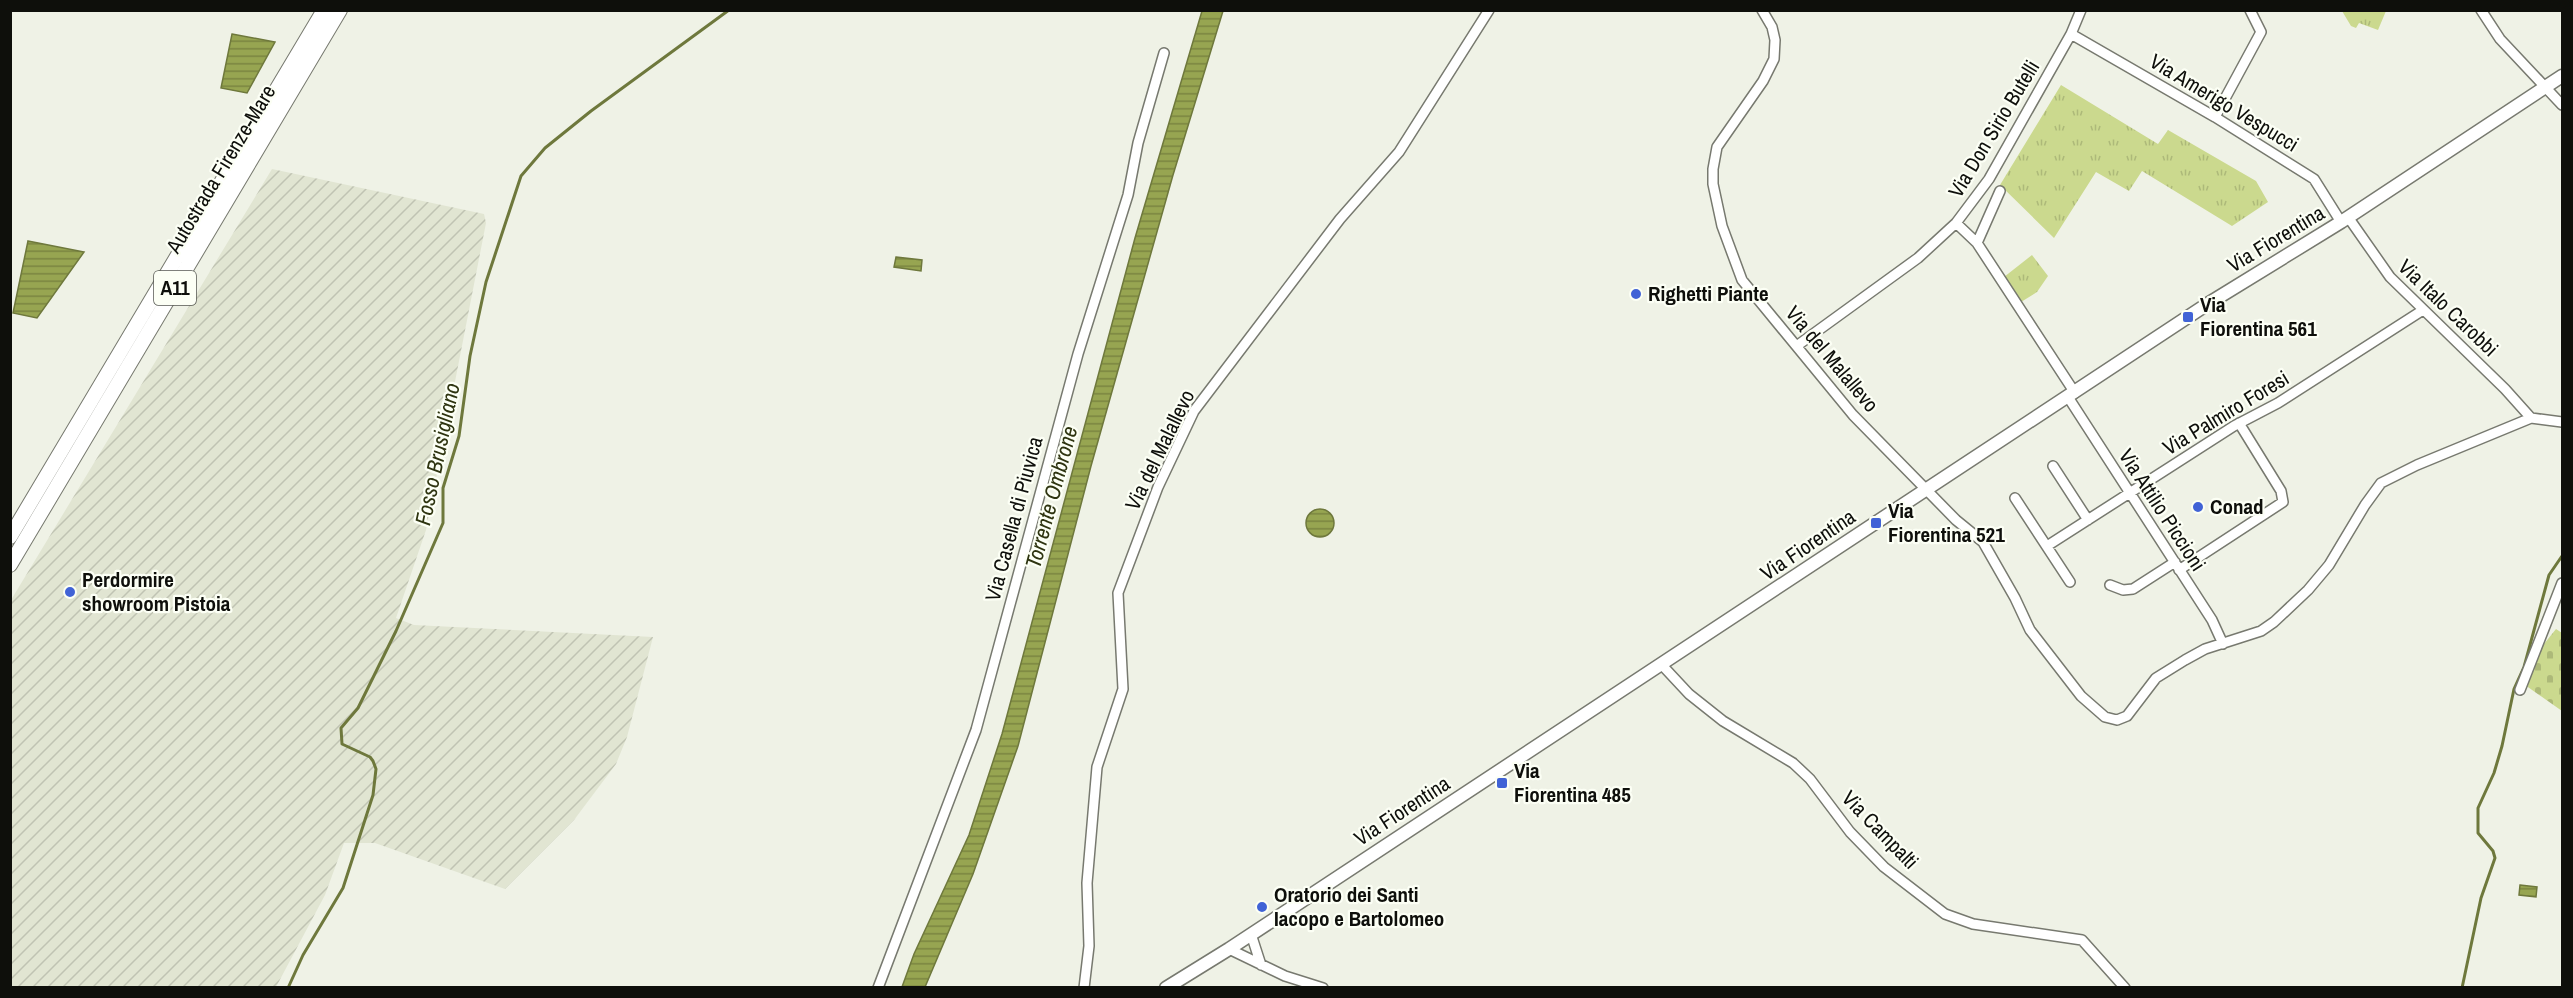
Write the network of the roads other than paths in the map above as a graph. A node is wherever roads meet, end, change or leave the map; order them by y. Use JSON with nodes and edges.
{"nodes":[{"id":1,"x":324,"y":10,"type":"edge"},
{"id":2,"x":340,"y":10,"type":"edge"},
{"id":3,"x":1489,"y":10,"type":"edge"},
{"id":4,"x":1762,"y":10,"type":"edge"},
{"id":5,"x":2081,"y":10,"type":"edge"},
{"id":6,"x":2250,"y":10,"type":"edge"},
{"id":7,"x":2481,"y":10,"type":"edge"},
{"id":8,"x":2071,"y":34,"type":"junction"},
{"id":9,"x":1164,"y":53,"type":"dead end"},
{"id":10,"x":2562,"y":76,"type":"edge"},
{"id":11,"x":2547,"y":86,"type":"junction"},
{"id":12,"x":2562,"y":105,"type":"edge"},
{"id":13,"x":2215,"y":117,"type":"junction"},
{"id":14,"x":2000,"y":190,"type":"dead end"},
{"id":15,"x":2344,"y":220,"type":"junction"},
{"id":16,"x":1956,"y":224,"type":"junction"},
{"id":17,"x":1977,"y":243,"type":"junction"},
{"id":18,"x":2424,"y":310,"type":"junction"},
{"id":19,"x":1798,"y":345,"type":"junction"},
{"id":20,"x":2071,"y":395,"type":"junction"},
{"id":21,"x":2531,"y":418,"type":"junction"},
{"id":22,"x":2562,"y":422,"type":"edge"},
{"id":23,"x":2239,"y":423,"type":"junction"},
{"id":24,"x":2053,"y":466,"type":"dead end"},
{"id":25,"x":1926,"y":489,"type":"junction"},
{"id":26,"x":2130,"y":494,"type":"junction"},
{"id":27,"x":2015,"y":498,"type":"dead end"},
{"id":28,"x":2088,"y":520,"type":"junction"},
{"id":29,"x":10,"y":537,"type":"edge"},
{"id":30,"x":2047,"y":546,"type":"junction"},
{"id":31,"x":10,"y":565,"type":"edge"},
{"id":32,"x":2177,"y":566,"type":"junction"},
{"id":33,"x":2070,"y":582,"type":"dead end"},
{"id":34,"x":2562,"y":583,"type":"edge"},
{"id":35,"x":2110,"y":585,"type":"dead end"},
{"id":36,"x":2223,"y":644,"type":"junction"},
{"id":37,"x":1661,"y":664,"type":"junction"},
{"id":38,"x":2520,"y":690,"type":"dead end"},
{"id":39,"x":1251,"y":934,"type":"junction"},
{"id":40,"x":1229,"y":949,"type":"junction"},
{"id":41,"x":1261,"y":965,"type":"junction"},
{"id":42,"x":878,"y":987,"type":"edge"},
{"id":43,"x":1084,"y":987,"type":"edge"},
{"id":44,"x":1166,"y":987,"type":"edge"},
{"id":45,"x":1323,"y":987,"type":"edge"},
{"id":46,"x":2125,"y":987,"type":"edge"}],
"edges":[{"from":1,"to":29,"type":"highway","name":"Autostrada Firenze-Mare","number":"A11"},
{"from":2,"to":31,"type":"highway","name":"Autostrada Firenze-Mare","number":"A11"},
{"from":3,"to":43,"type":"street","name":"Via del Malallevo"},
{"from":4,"to":19,"type":"street","name":"Via del Malallevo"},
{"from":5,"to":8,"type":"street","name":"Via Don Sirio Butelli"},
{"from":6,"to":13,"type":"street"},
{"from":7,"to":11,"type":"street"},
{"from":8,"to":13,"type":"street","name":"Via Amerigo Vespucci"},
{"from":8,"to":16,"type":"street","name":"Via Don Sirio Butelli"},
{"from":9,"to":42,"type":"street","name":"Via Casella di Piuvica"},
{"from":10,"to":11,"type":"main road","name":"Via Fiorentina"},
{"from":11,"to":12,"type":"street"},
{"from":11,"to":15,"type":"main road","name":"Via Fiorentina"},
{"from":13,"to":15,"type":"street","name":"Via Amerigo Vespucci"},
{"from":14,"to":17,"type":"street"},
{"from":15,"to":18,"type":"street","name":"Via Italo Carobbi"},
{"from":15,"to":20,"type":"main road","name":"Via Fiorentina"},
{"from":16,"to":17,"type":"street","name":"Via Attilio Piccioni"},
{"from":16,"to":19,"type":"street","name":"Via Don Sirio Butelli"},
{"from":17,"to":20,"type":"street","name":"Via Attilio Piccioni"},
{"from":18,"to":21,"type":"street","name":"Via Italo Carobbi"},
{"from":18,"to":23,"type":"street","name":"Via Palmiro Foresi"},
{"from":19,"to":25,"type":"street","name":"Via del Malallevo"},
{"from":20,"to":25,"type":"main road","name":"Via Fiorentina"},
{"from":20,"to":26,"type":"street","name":"Via Attilio Piccioni"},
{"from":21,"to":22,"type":"street"},
{"from":21,"to":36,"type":"street"},
{"from":23,"to":26,"type":"street","name":"Via Palmiro Foresi"},
{"from":23,"to":32,"type":"street"},
{"from":24,"to":28,"type":"street"},
{"from":25,"to":36,"type":"street","name":"Via del Malallevo"},
{"from":25,"to":37,"type":"main road","name":"Via Fiorentina"},
{"from":26,"to":28,"type":"street","name":"Via Palmiro Foresi"},
{"from":26,"to":32,"type":"street","name":"Via Attilio Piccioni"},
{"from":27,"to":30,"type":"street"},
{"from":28,"to":30,"type":"street","name":"Via Palmiro Foresi"},
{"from":30,"to":33,"type":"street"},
{"from":32,"to":35,"type":"street"},
{"from":32,"to":36,"type":"street","name":"Via Attilio Piccioni"},
{"from":34,"to":38,"type":"street"},
{"from":37,"to":39,"type":"main road","name":"Via Fiorentina"},
{"from":37,"to":46,"type":"street","name":"Via Campalti"},
{"from":39,"to":40,"type":"main road","name":"Via Fiorentina"},
{"from":39,"to":41,"type":"street"},
{"from":40,"to":41,"type":"street"},
{"from":40,"to":44,"type":"main road","name":"Via Fiorentina"},
{"from":41,"to":45,"type":"street"}]}
